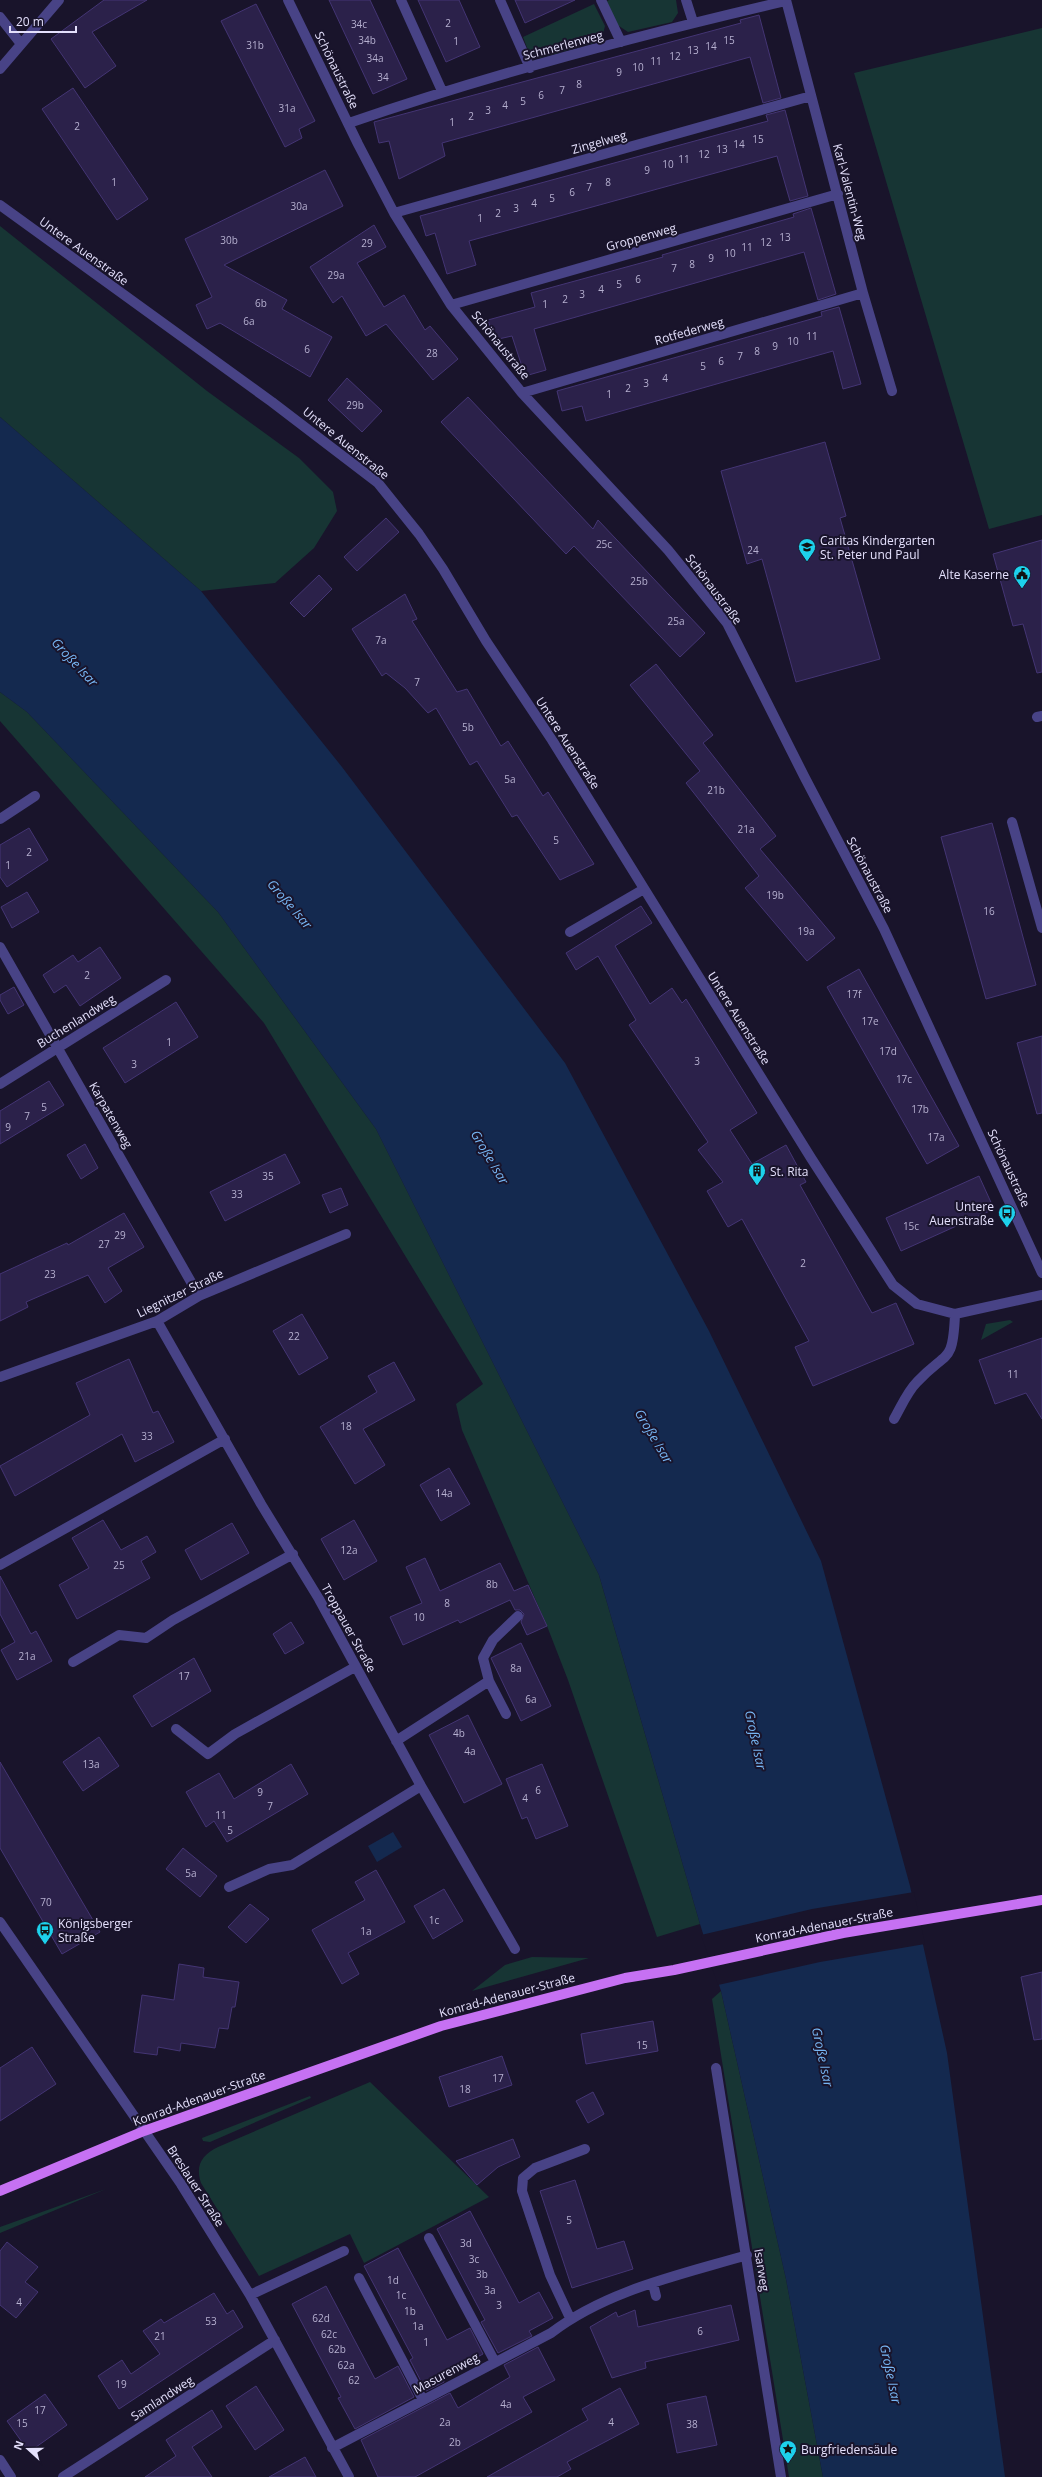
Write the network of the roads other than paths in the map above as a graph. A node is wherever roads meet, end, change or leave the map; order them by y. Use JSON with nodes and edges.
{"nodes":[{"id":1,"x":59,"y":0,"type":"edge"},
{"id":2,"x":288,"y":0,"type":"edge"},
{"id":3,"x":401,"y":0,"type":"edge"},
{"id":4,"x":500,"y":0,"type":"edge"},
{"id":5,"x":601,"y":0,"type":"edge"},
{"id":6,"x":686,"y":0,"type":"edge"},
{"id":7,"x":786,"y":0,"type":"edge"},
{"id":8,"x":0,"y":17,"type":"edge"},
{"id":9,"x":693,"y":22,"type":"junction"},
{"id":10,"x":621,"y":42,"type":"junction"},
{"id":11,"x":21,"y":44,"type":"junction"},
{"id":12,"x":530,"y":68,"type":"junction"},
{"id":13,"x":0,"y":69,"type":"edge"},
{"id":14,"x":442,"y":91,"type":"junction"},
{"id":15,"x":811,"y":96,"type":"junction"},
{"id":16,"x":349,"y":123,"type":"junction"},
{"id":17,"x":838,"y":194,"type":"junction"},
{"id":18,"x":0,"y":205,"type":"edge"},
{"id":19,"x":394,"y":213,"type":"junction"},
{"id":20,"x":863,"y":293,"type":"junction"},
{"id":21,"x":451,"y":305,"type":"junction"},
{"id":22,"x":892,"y":390,"type":"dead end"},
{"id":23,"x":522,"y":393,"type":"junction"},
{"id":24,"x":35,"y":796,"type":"dead end"},
{"id":25,"x":0,"y":819,"type":"edge"},
{"id":26,"x":1012,"y":822,"type":"dead end"},
{"id":27,"x":644,"y":889,"type":"junction"},
{"id":28,"x":1042,"y":928,"type":"edge"},
{"id":29,"x":570,"y":932,"type":"dead end"},
{"id":30,"x":0,"y":947,"type":"edge"},
{"id":31,"x":166,"y":980,"type":"dead end"},
{"id":32,"x":58,"y":1047,"type":"junction"},
{"id":33,"x":0,"y":1084,"type":"edge"},
{"id":34,"x":346,"y":1234,"type":"dead end"},
{"id":35,"x":1042,"y":1273,"type":"edge"},
{"id":36,"x":199,"y":1296,"type":"junction"},
{"id":37,"x":1042,"y":1296,"type":"edge"},
{"id":38,"x":955,"y":1314,"type":"junction"},
{"id":39,"x":157,"y":1321,"type":"junction"},
{"id":40,"x":0,"y":1377,"type":"edge"},
{"id":41,"x":894,"y":1419,"type":"dead end"},
{"id":42,"x":225,"y":1439,"type":"junction"},
{"id":43,"x":293,"y":1554,"type":"junction"},
{"id":44,"x":0,"y":1566,"type":"edge"},
{"id":45,"x":518,"y":1616,"type":"dead end"},
{"id":46,"x":73,"y":1662,"type":"dead end"},
{"id":47,"x":355,"y":1667,"type":"junction"},
{"id":48,"x":489,"y":1682,"type":"junction"},
{"id":49,"x":506,"y":1714,"type":"dead end"},
{"id":50,"x":176,"y":1730,"type":"dead end"},
{"id":51,"x":396,"y":1741,"type":"junction"},
{"id":52,"x":421,"y":1786,"type":"junction"},
{"id":53,"x":229,"y":1887,"type":"dead end"},
{"id":54,"x":1042,"y":1900,"type":"edge"},
{"id":55,"x":0,"y":1922,"type":"edge"},
{"id":56,"x":515,"y":1949,"type":"dead end"},
{"id":57,"x":716,"y":2068,"type":"dead end"},
{"id":58,"x":144,"y":2131,"type":"junction"},
{"id":59,"x":585,"y":2149,"type":"dead end"},
{"id":60,"x":0,"y":2191,"type":"edge"},
{"id":61,"x":428,"y":2238,"type":"dead end"},
{"id":62,"x":344,"y":2251,"type":"dead end"},
{"id":63,"x":747,"y":2255,"type":"junction"},
{"id":64,"x":359,"y":2278,"type":"dead end"},
{"id":65,"x":653,"y":2284,"type":"junction"},
{"id":66,"x":250,"y":2295,"type":"junction"},
{"id":67,"x":656,"y":2296,"type":"dead end"},
{"id":68,"x":570,"y":2318,"type":"junction"},
{"id":69,"x":275,"y":2340,"type":"junction"},
{"id":70,"x":495,"y":2362,"type":"junction"},
{"id":71,"x":423,"y":2400,"type":"junction"},
{"id":72,"x":332,"y":2448,"type":"junction"},
{"id":73,"x":0,"y":2460,"type":"edge"},
{"id":74,"x":11,"y":2477,"type":"edge"},
{"id":75,"x":63,"y":2477,"type":"edge"},
{"id":76,"x":349,"y":2477,"type":"edge"},
{"id":77,"x":781,"y":2477,"type":"edge"}],
"edges":[{"from":1,"to":11,"type":"street"},
{"from":2,"to":16,"type":"street","name":"Schönaustraße"},
{"from":3,"to":14,"type":"street"},
{"from":4,"to":12,"type":"street"},
{"from":5,"to":10,"type":"street"},
{"from":6,"to":9,"type":"street"},
{"from":7,"to":9,"type":"street","name":"Schmerlenweg"},
{"from":7,"to":15,"type":"street","name":"Karl-Valentin-Weg"},
{"from":8,"to":11,"type":"street"},
{"from":9,"to":10,"type":"street","name":"Schmerlenweg"},
{"from":10,"to":12,"type":"street","name":"Schmerlenweg"},
{"from":11,"to":13,"type":"street"},
{"from":12,"to":14,"type":"street","name":"Schmerlenweg"},
{"from":14,"to":16,"type":"street","name":"Schmerlenweg"},
{"from":15,"to":17,"type":"street","name":"Karl-Valentin-Weg"},
{"from":15,"to":19,"type":"street","name":"Zingelweg"},
{"from":16,"to":19,"type":"street","name":"Schönaustraße"},
{"from":17,"to":20,"type":"street","name":"Karl-Valentin-Weg"},
{"from":17,"to":21,"type":"street","name":"Groppenweg"},
{"from":18,"to":27,"type":"street","name":"Untere Auenstraße"},
{"from":19,"to":21,"type":"street","name":"Schönaustraße"},
{"from":20,"to":22,"type":"street","name":"Karl-Valentin-Weg"},
{"from":20,"to":23,"type":"street","name":"Rotfederweg"},
{"from":21,"to":23,"type":"street","name":"Schönaustraße"},
{"from":23,"to":35,"type":"street","name":"Schönaustraße"},
{"from":24,"to":25,"type":"street"},
{"from":26,"to":28,"type":"street"},
{"from":27,"to":29,"type":"street"},
{"from":27,"to":38,"type":"street","name":"Untere Auenstraße"},
{"from":30,"to":32,"type":"street","name":"Karpatenweg"},
{"from":31,"to":32,"type":"street","name":"Buchenlandweg"},
{"from":32,"to":33,"type":"street","name":"Buchenlandweg"},
{"from":32,"to":36,"type":"street","name":"Karpatenweg"},
{"from":34,"to":36,"type":"street","name":"Liegnitzer Straße"},
{"from":36,"to":39,"type":"street","name":"Liegnitzer Straße"},
{"from":37,"to":38,"type":"street","name":"Untere Auenstraße"},
{"from":38,"to":41,"type":"street"},
{"from":39,"to":40,"type":"street","name":"Liegnitzer Straße"},
{"from":39,"to":42,"type":"street","name":"Troppauer Straße"},
{"from":42,"to":43,"type":"street","name":"Troppauer Straße"},
{"from":42,"to":44,"type":"street"},
{"from":43,"to":46,"type":"street"},
{"from":43,"to":47,"type":"street","name":"Troppauer Straße"},
{"from":45,"to":48,"type":"street"},
{"from":47,"to":50,"type":"street"},
{"from":47,"to":51,"type":"street","name":"Troppauer Straße"},
{"from":48,"to":49,"type":"street"},
{"from":48,"to":51,"type":"street"},
{"from":51,"to":52,"type":"street","name":"Troppauer Straße"},
{"from":52,"to":53,"type":"street"},
{"from":52,"to":56,"type":"street","name":"Troppauer Straße"},
{"from":54,"to":58,"type":"main road","name":"Konrad-Adenauer-Straße"},
{"from":55,"to":58,"type":"street","name":"Breslauer Straße"},
{"from":57,"to":63,"type":"street","name":"Isarweg"},
{"from":58,"to":60,"type":"main road","name":"Konrad-Adenauer-Straße"},
{"from":58,"to":66,"type":"street","name":"Breslauer Straße"},
{"from":59,"to":68,"type":"street"},
{"from":61,"to":70,"type":"street"},
{"from":62,"to":66,"type":"street"},
{"from":63,"to":65,"type":"street","name":"Masurenweg"},
{"from":63,"to":77,"type":"street","name":"Isarweg"},
{"from":64,"to":71,"type":"street"},
{"from":65,"to":67,"type":"street"},
{"from":65,"to":68,"type":"street","name":"Masurenweg"},
{"from":66,"to":69,"type":"street","name":"Breslauer Straße"},
{"from":68,"to":70,"type":"street","name":"Masurenweg"},
{"from":69,"to":72,"type":"street","name":"Breslauer Straße"},
{"from":69,"to":75,"type":"street","name":"Samlandweg"},
{"from":70,"to":71,"type":"street","name":"Masurenweg"},
{"from":71,"to":72,"type":"street","name":"Masurenweg"},
{"from":72,"to":76,"type":"street","name":"Breslauer Straße"},
{"from":73,"to":74,"type":"street"}]}
